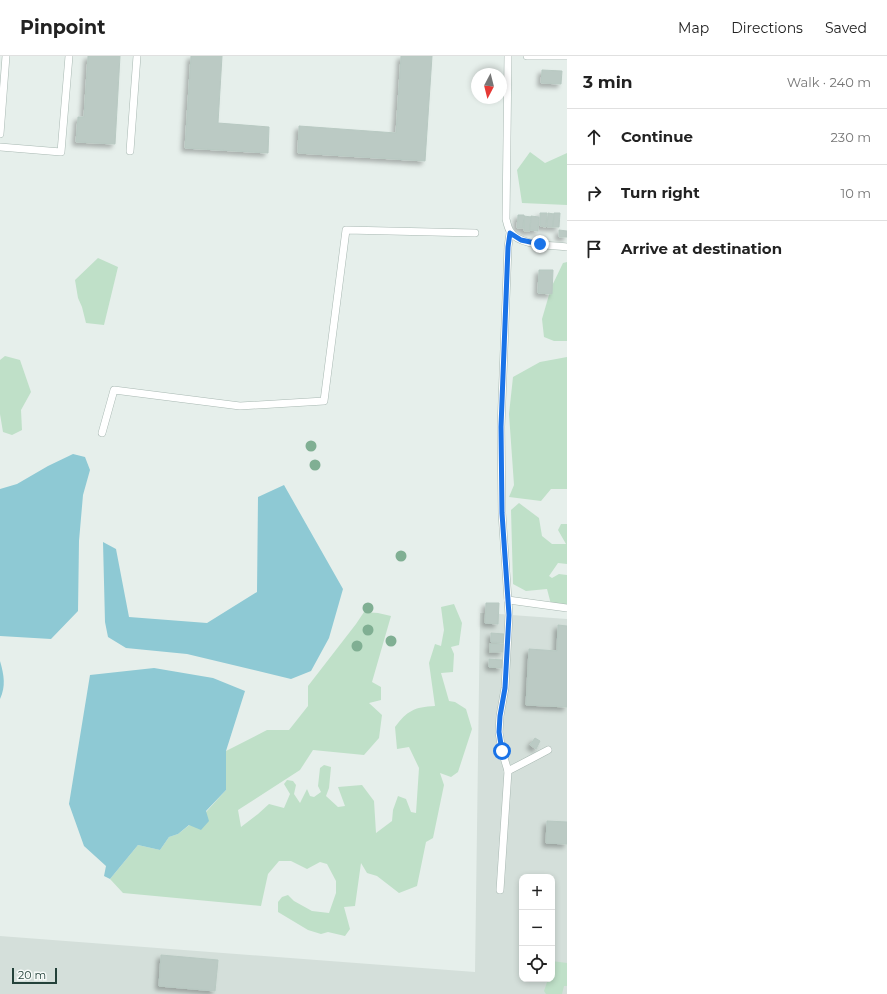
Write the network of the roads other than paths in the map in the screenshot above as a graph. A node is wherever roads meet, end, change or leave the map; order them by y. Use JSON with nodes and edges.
{"nodes":[{"id":1,"x":6,"y":56,"type":"edge"},
{"id":2,"x":69,"y":56,"type":"edge"},
{"id":3,"x":137,"y":56,"type":"edge"},
{"id":4,"x":508,"y":56,"type":"edge"},
{"id":5,"x":527,"y":56,"type":"edge"},
{"id":6,"x":567,"y":56,"type":"edge"},
{"id":7,"x":0,"y":134,"type":"edge"},
{"id":8,"x":0,"y":147,"type":"edge"},
{"id":9,"x":130,"y":151,"type":"dead end"},
{"id":10,"x":475,"y":233,"type":"dead end"},
{"id":11,"x":510,"y":233,"type":"junction"},
{"id":12,"x":567,"y":247,"type":"edge"},
{"id":13,"x":102,"y":433,"type":"dead end"},
{"id":14,"x":508,"y":600,"type":"junction"},
{"id":15,"x":567,"y":608,"type":"edge"},
{"id":16,"x":548,"y":750,"type":"dead end"},
{"id":17,"x":508,"y":771,"type":"junction"},
{"id":18,"x":500,"y":890,"type":"dead end"}],
"edges":[{"from":1,"to":7,"type":"lane"},
{"from":2,"to":8,"type":"lane"},
{"from":3,"to":9,"type":"lane"},
{"from":4,"to":11,"type":"lane"},
{"from":5,"to":6,"type":"lane"},
{"from":10,"to":13,"type":"lane"},
{"from":11,"to":12,"type":"lane"},
{"from":11,"to":14,"type":"lane"},
{"from":14,"to":15,"type":"lane"},
{"from":14,"to":17,"type":"lane"},
{"from":16,"to":17,"type":"lane"},
{"from":17,"to":18,"type":"lane"}]}
